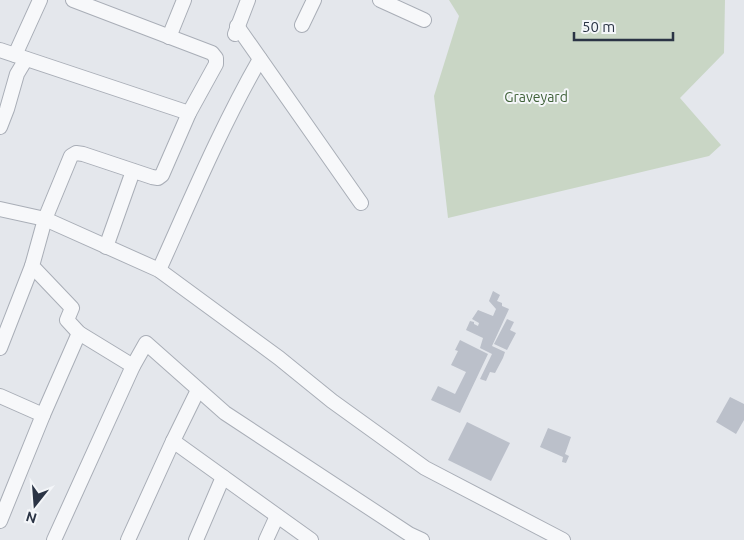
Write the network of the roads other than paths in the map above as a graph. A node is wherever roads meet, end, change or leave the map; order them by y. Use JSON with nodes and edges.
{"nodes":[{"id":1,"x":40,"y":0,"type":"edge"},
{"id":2,"x":73,"y":0,"type":"edge"},
{"id":3,"x":184,"y":0,"type":"edge"},
{"id":4,"x":248,"y":0,"type":"edge"},
{"id":5,"x":314,"y":0,"type":"edge"},
{"id":6,"x":380,"y":0,"type":"edge"},
{"id":7,"x":424,"y":20,"type":"dead end"},
{"id":8,"x":302,"y":25,"type":"dead end"},
{"id":9,"x":169,"y":37,"type":"junction"},
{"id":10,"x":0,"y":50,"type":"edge"},
{"id":11,"x":21,"y":57,"type":"junction"},
{"id":12,"x":260,"y":59,"type":"junction"},
{"id":13,"x":189,"y":113,"type":"junction"},
{"id":14,"x":0,"y":127,"type":"edge"},
{"id":15,"x":133,"y":171,"type":"junction"},
{"id":16,"x":361,"y":203,"type":"dead end"},
{"id":17,"x":0,"y":208,"type":"edge"},
{"id":18,"x":45,"y":219,"type":"junction"},
{"id":19,"x":106,"y":247,"type":"junction"},
{"id":20,"x":32,"y":266,"type":"junction"},
{"id":21,"x":159,"y":270,"type":"junction"},
{"id":22,"x":79,"y":333,"type":"junction"},
{"id":23,"x":0,"y":348,"type":"edge"},
{"id":24,"x":133,"y":366,"type":"junction"},
{"id":25,"x":198,"y":390,"type":"junction"},
{"id":26,"x":0,"y":396,"type":"edge"},
{"id":27,"x":42,"y":415,"type":"junction"},
{"id":28,"x":173,"y":442,"type":"junction"},
{"id":29,"x":223,"y":477,"type":"junction"},
{"id":30,"x":277,"y":516,"type":"junction"},
{"id":31,"x":0,"y":522,"type":"edge"},
{"id":32,"x":412,"y":538,"type":"edge"},
{"id":33,"x":54,"y":540,"type":"edge"},
{"id":34,"x":128,"y":540,"type":"edge"},
{"id":35,"x":196,"y":540,"type":"edge"},
{"id":36,"x":266,"y":540,"type":"edge"},
{"id":37,"x":311,"y":540,"type":"edge"},
{"id":38,"x":563,"y":540,"type":"edge"}],
"edges":[{"from":1,"to":11,"type":"street"},
{"from":2,"to":9,"type":"street"},
{"from":3,"to":9,"type":"street"},
{"from":4,"to":12,"type":"street"},
{"from":5,"to":8,"type":"street"},
{"from":6,"to":7,"type":"street"},
{"from":9,"to":13,"type":"street"},
{"from":10,"to":11,"type":"street"},
{"from":11,"to":13,"type":"street"},
{"from":11,"to":14,"type":"street"},
{"from":12,"to":16,"type":"street"},
{"from":12,"to":21,"type":"street"},
{"from":13,"to":15,"type":"street"},
{"from":15,"to":18,"type":"street"},
{"from":15,"to":19,"type":"street"},
{"from":17,"to":18,"type":"street"},
{"from":18,"to":19,"type":"street"},
{"from":18,"to":20,"type":"street"},
{"from":19,"to":21,"type":"street"},
{"from":20,"to":22,"type":"street"},
{"from":20,"to":23,"type":"street"},
{"from":21,"to":38,"type":"street"},
{"from":22,"to":24,"type":"street"},
{"from":22,"to":27,"type":"street"},
{"from":24,"to":25,"type":"street"},
{"from":24,"to":33,"type":"street"},
{"from":25,"to":28,"type":"street"},
{"from":25,"to":32,"type":"street"},
{"from":26,"to":27,"type":"street"},
{"from":27,"to":31,"type":"street"},
{"from":28,"to":29,"type":"street"},
{"from":28,"to":34,"type":"street"},
{"from":29,"to":30,"type":"street"},
{"from":29,"to":35,"type":"street"},
{"from":30,"to":36,"type":"street"},
{"from":30,"to":37,"type":"street"}]}
